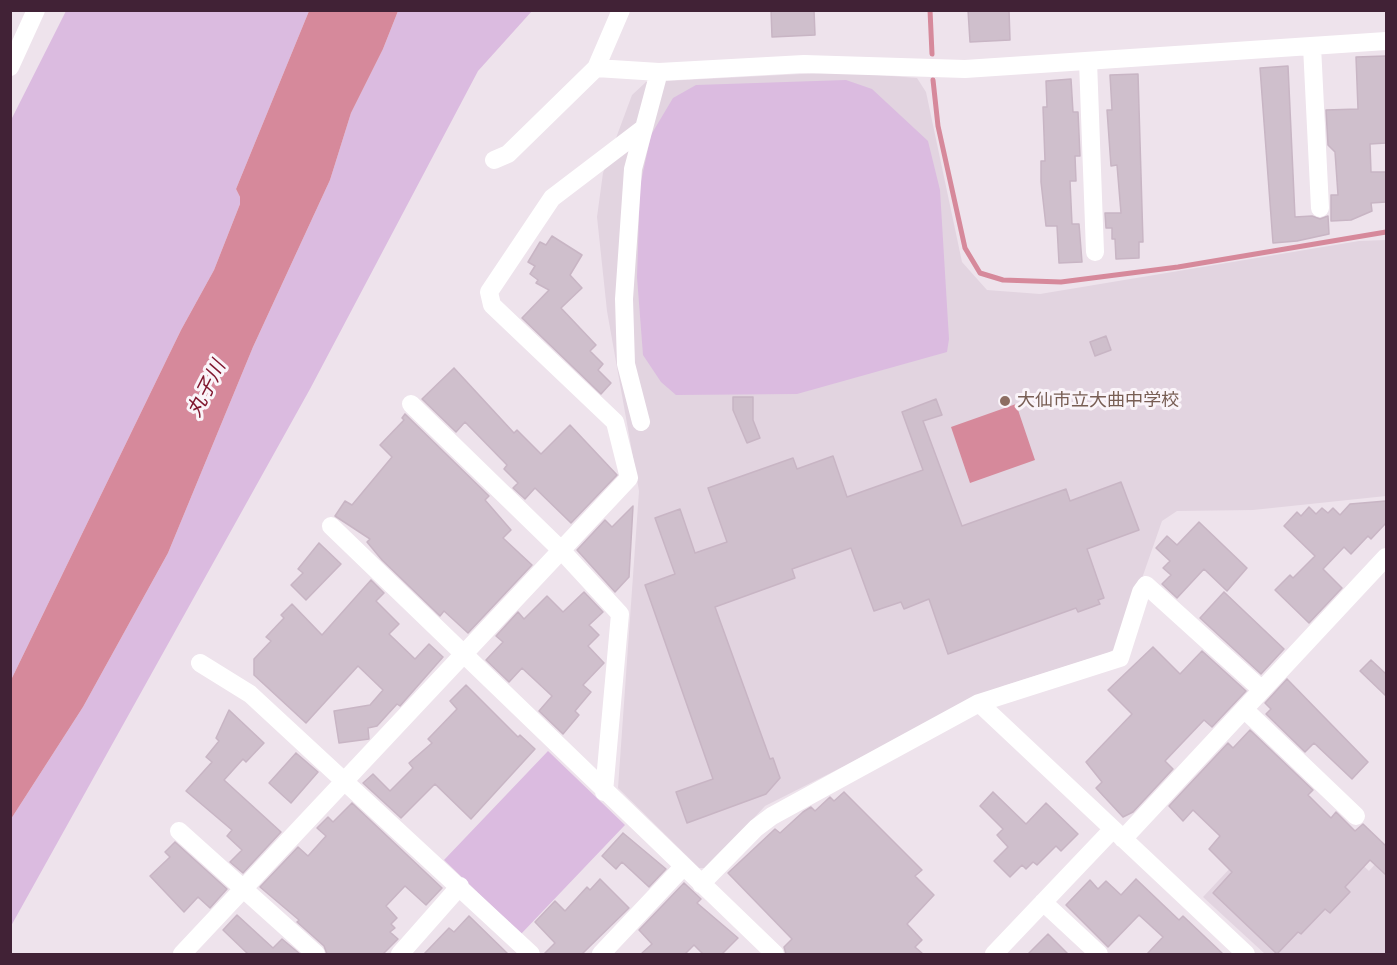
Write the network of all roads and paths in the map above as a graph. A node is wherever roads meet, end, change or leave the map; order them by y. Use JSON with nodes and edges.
{"nodes":[{"id":1,"x":36,"y":10,"type":"edge"},
{"id":2,"x":621,"y":10,"type":"edge"},
{"id":3,"x":1386,"y":41,"type":"edge"},
{"id":4,"x":1312,"y":46,"type":"junction"},
{"id":5,"x":1088,"y":61,"type":"junction"},
{"id":6,"x":10,"y":67,"type":"edge"},
{"id":7,"x":596,"y":68,"type":"junction"},
{"id":8,"x":659,"y":72,"type":"junction"},
{"id":9,"x":644,"y":128,"type":"junction"},
{"id":10,"x":494,"y":160,"type":"dead end"},
{"id":11,"x":1320,"y":207,"type":"dead end"},
{"id":12,"x":1095,"y":252,"type":"dead end"},
{"id":13,"x":411,"y":404,"type":"dead end"},
{"id":14,"x":641,"y":423,"type":"dead end"},
{"id":15,"x":331,"y":526,"type":"dead end"},
{"id":16,"x":561,"y":550,"type":"junction"},
{"id":17,"x":1386,"y":557,"type":"edge"},
{"id":18,"x":464,"y":655,"type":"junction"},
{"id":19,"x":200,"y":663,"type":"dead end"},
{"id":20,"x":1262,"y":690,"type":"junction"},
{"id":21,"x":979,"y":703,"type":"junction"},
{"id":22,"x":1244,"y":709,"type":"junction"},
{"id":23,"x":345,"y":782,"type":"junction"},
{"id":24,"x":604,"y":792,"type":"junction"},
{"id":25,"x":1356,"y":816,"type":"dead end"},
{"id":26,"x":179,"y":831,"type":"dead end"},
{"id":27,"x":1118,"y":834,"type":"junction"},
{"id":28,"x":682,"y":867,"type":"junction"},
{"id":29,"x":701,"y":884,"type":"junction"},
{"id":30,"x":460,"y":886,"type":"junction"},
{"id":31,"x":243,"y":889,"type":"junction"},
{"id":32,"x":1043,"y":902,"type":"junction"},
{"id":33,"x":405,"y":953,"type":"edge"},
{"id":34,"x":182,"y":954,"type":"edge"},
{"id":35,"x":316,"y":954,"type":"edge"},
{"id":36,"x":531,"y":954,"type":"edge"},
{"id":37,"x":601,"y":954,"type":"edge"},
{"id":38,"x":775,"y":954,"type":"edge"},
{"id":39,"x":993,"y":954,"type":"edge"},
{"id":40,"x":1099,"y":954,"type":"edge"},
{"id":41,"x":1246,"y":954,"type":"edge"}],
"edges":[{"from":1,"to":6,"type":"street"},
{"from":2,"to":7,"type":"street"},
{"from":3,"to":4,"type":"street"},
{"from":4,"to":5,"type":"street"},
{"from":4,"to":11,"type":"street"},
{"from":5,"to":8,"type":"street"},
{"from":5,"to":12,"type":"street"},
{"from":7,"to":8,"type":"street"},
{"from":7,"to":10,"type":"street"},
{"from":8,"to":9,"type":"street"},
{"from":9,"to":14,"type":"street"},
{"from":9,"to":16,"type":"street"},
{"from":13,"to":16,"type":"street"},
{"from":15,"to":18,"type":"street"},
{"from":16,"to":18,"type":"street"},
{"from":16,"to":24,"type":"street"},
{"from":17,"to":20,"type":"street"},
{"from":18,"to":23,"type":"street"},
{"from":18,"to":24,"type":"street"},
{"from":19,"to":23,"type":"street"},
{"from":20,"to":21,"type":"street"},
{"from":20,"to":22,"type":"street"},
{"from":21,"to":27,"type":"street"},
{"from":21,"to":29,"type":"street"},
{"from":22,"to":25,"type":"street"},
{"from":22,"to":27,"type":"street"},
{"from":23,"to":30,"type":"street"},
{"from":23,"to":31,"type":"street"},
{"from":24,"to":28,"type":"street"},
{"from":26,"to":31,"type":"street"},
{"from":27,"to":32,"type":"street"},
{"from":27,"to":41,"type":"street"},
{"from":28,"to":29,"type":"street"},
{"from":28,"to":37,"type":"street"},
{"from":29,"to":38,"type":"street"},
{"from":30,"to":33,"type":"street"},
{"from":30,"to":36,"type":"street"},
{"from":31,"to":34,"type":"street"},
{"from":31,"to":35,"type":"street"},
{"from":32,"to":39,"type":"street"},
{"from":32,"to":40,"type":"street"}]}
